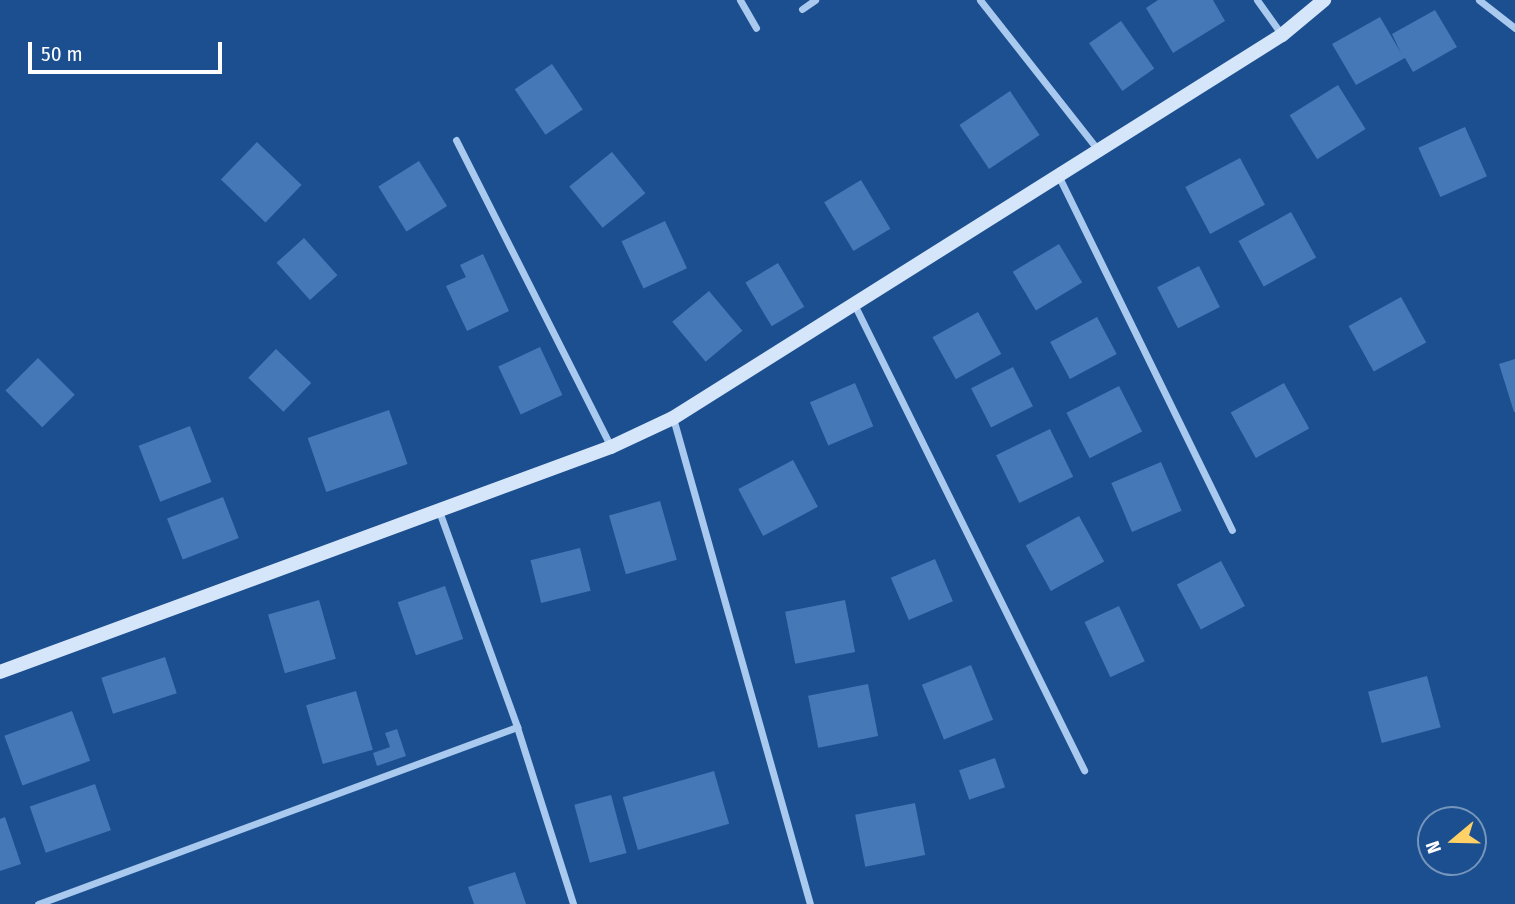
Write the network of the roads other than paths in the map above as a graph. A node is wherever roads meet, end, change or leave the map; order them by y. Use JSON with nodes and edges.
{"nodes":[{"id":1,"x":740,"y":0,"type":"edge"},
{"id":2,"x":815,"y":0,"type":"edge"},
{"id":3,"x":981,"y":0,"type":"edge"},
{"id":4,"x":1257,"y":0,"type":"edge"},
{"id":5,"x":1324,"y":0,"type":"edge"},
{"id":6,"x":1479,"y":0,"type":"edge"},
{"id":7,"x":802,"y":9,"type":"dead end"},
{"id":8,"x":756,"y":28,"type":"dead end"},
{"id":9,"x":1515,"y":28,"type":"edge"},
{"id":10,"x":1282,"y":35,"type":"junction"},
{"id":11,"x":456,"y":139,"type":"dead end"},
{"id":12,"x":1100,"y":151,"type":"junction"},
{"id":13,"x":1059,"y":177,"type":"junction"},
{"id":14,"x":854,"y":304,"type":"junction"},
{"id":15,"x":673,"y":418,"type":"junction"},
{"id":16,"x":611,"y":447,"type":"junction"},
{"id":17,"x":438,"y":509,"type":"junction"},
{"id":18,"x":1232,"y":530,"type":"dead end"},
{"id":19,"x":0,"y":672,"type":"edge"},
{"id":20,"x":517,"y":727,"type":"junction"},
{"id":21,"x":1084,"y":770,"type":"dead end"},
{"id":22,"x":38,"y":904,"type":"edge"},
{"id":23,"x":573,"y":904,"type":"edge"},
{"id":24,"x":810,"y":904,"type":"edge"}],
"edges":[{"from":1,"to":8,"type":"street"},
{"from":2,"to":7,"type":"street"},
{"from":3,"to":12,"type":"street"},
{"from":4,"to":10,"type":"street"},
{"from":5,"to":10,"type":"street"},
{"from":6,"to":9,"type":"street"},
{"from":10,"to":12,"type":"street"},
{"from":11,"to":16,"type":"street"},
{"from":12,"to":13,"type":"street"},
{"from":13,"to":14,"type":"street"},
{"from":13,"to":18,"type":"street"},
{"from":14,"to":15,"type":"street"},
{"from":14,"to":21,"type":"street"},
{"from":15,"to":16,"type":"street"},
{"from":15,"to":24,"type":"street"},
{"from":16,"to":17,"type":"street"},
{"from":17,"to":19,"type":"street"},
{"from":17,"to":20,"type":"street"},
{"from":20,"to":22,"type":"street"},
{"from":20,"to":23,"type":"street"}]}
